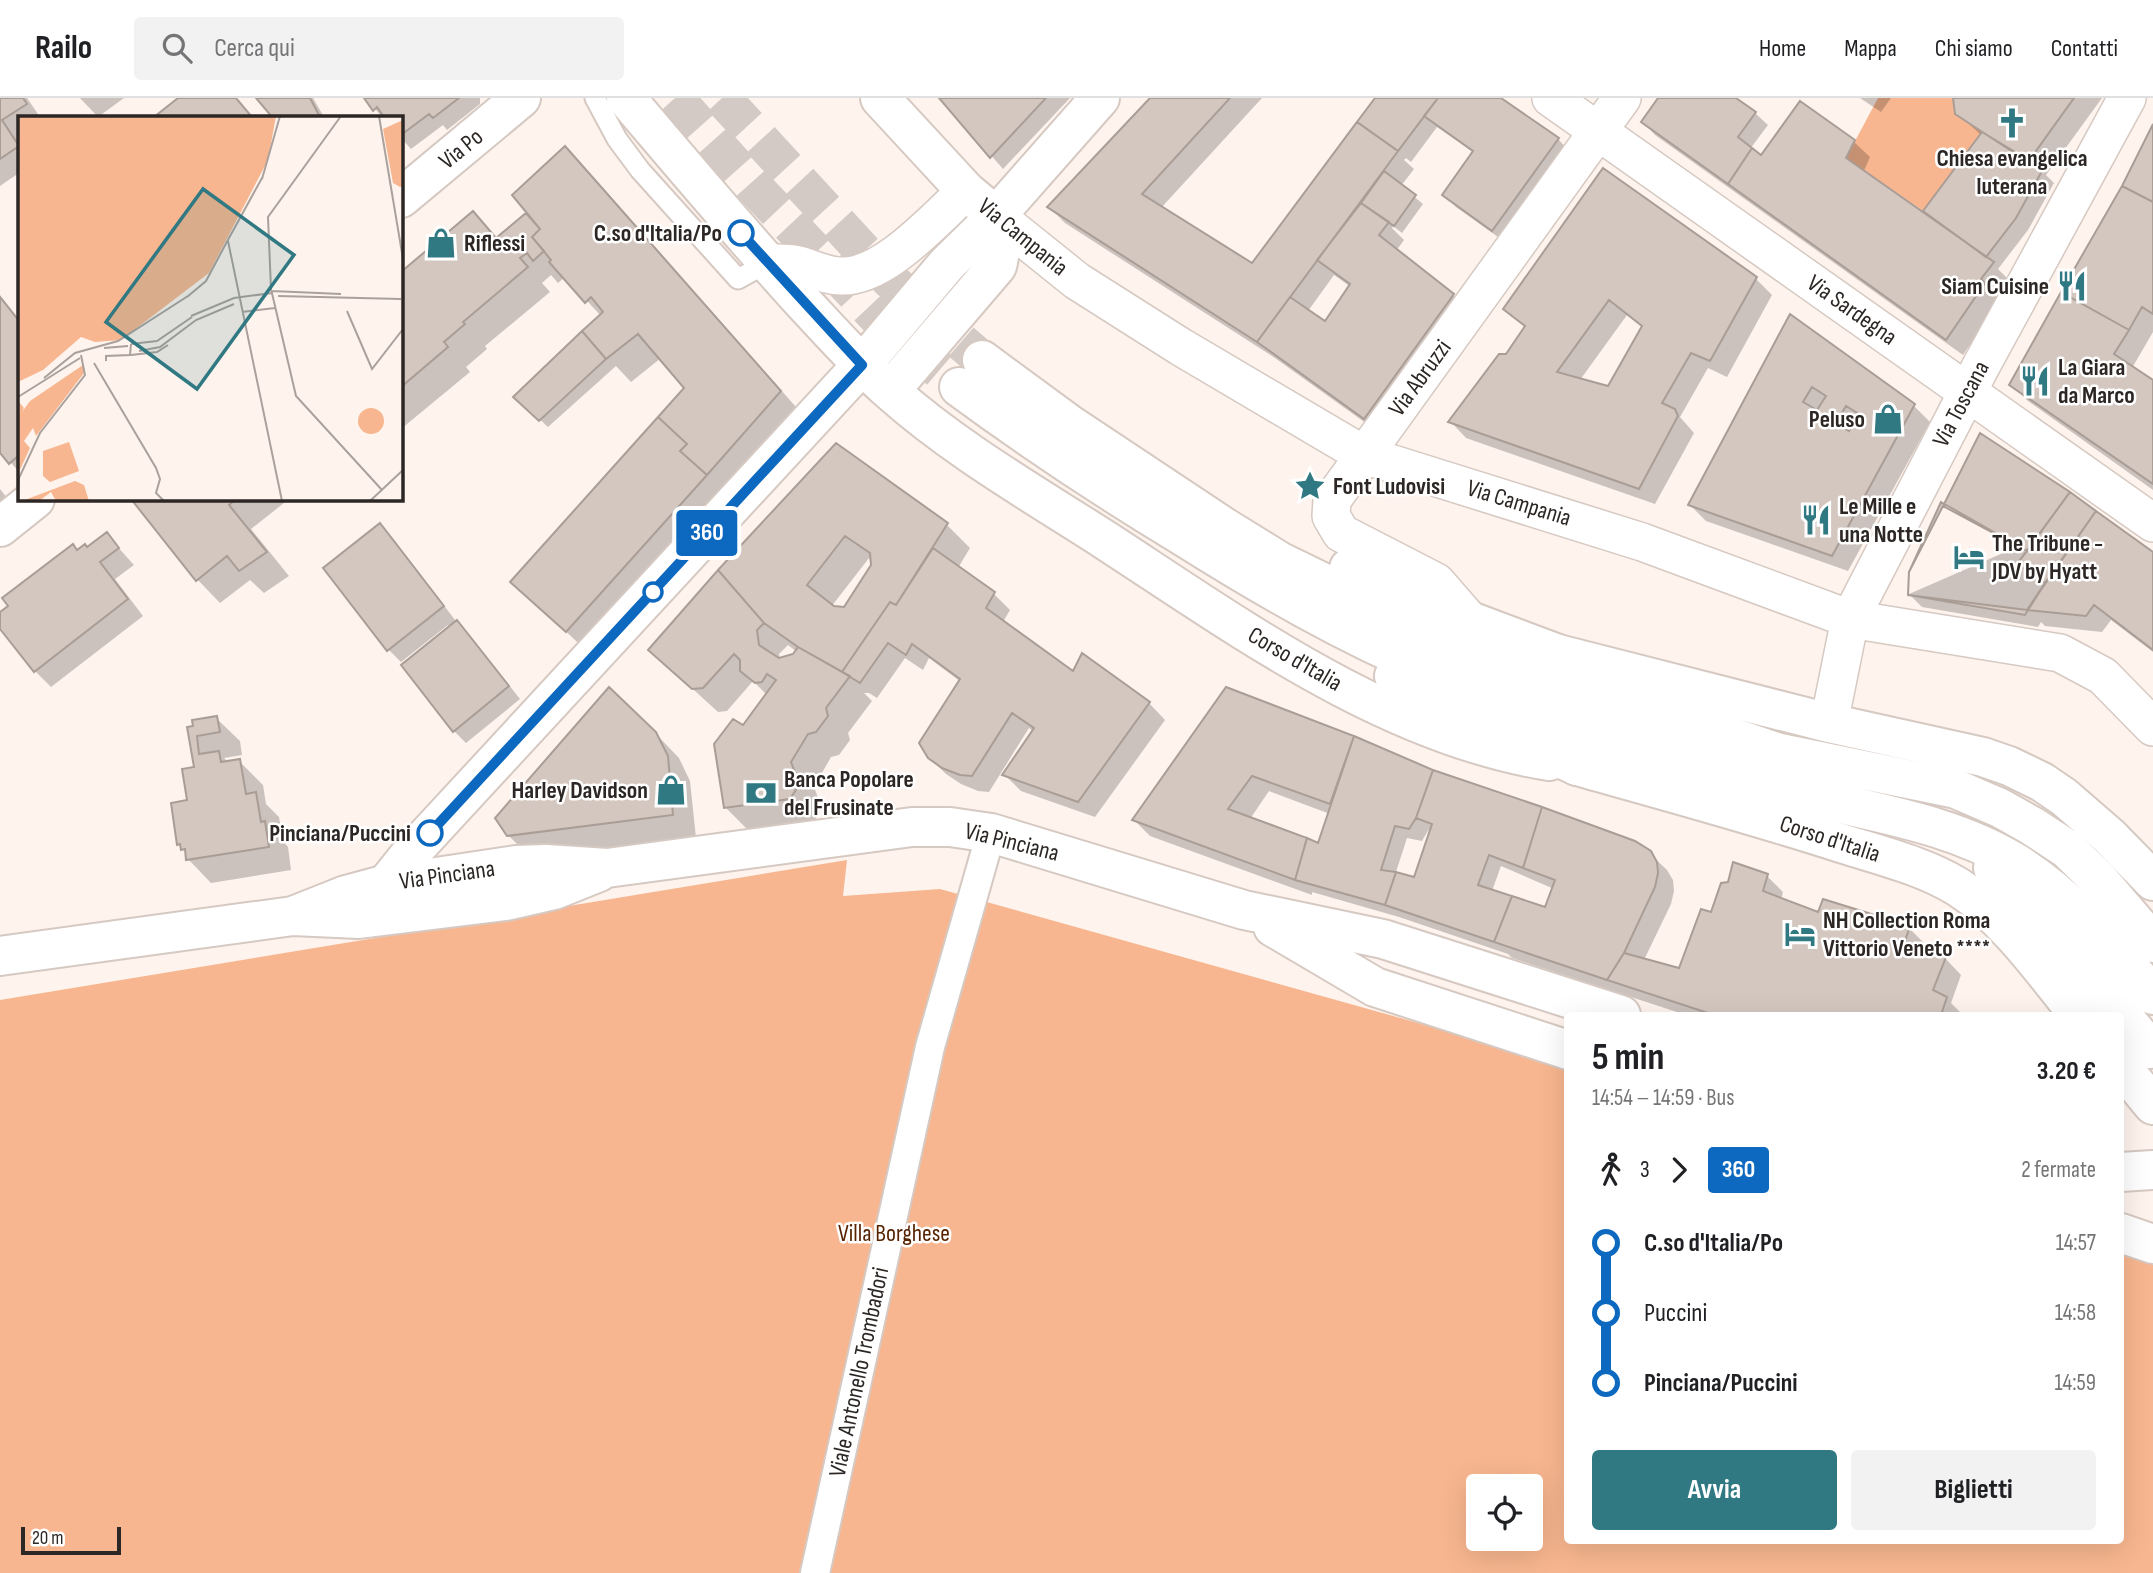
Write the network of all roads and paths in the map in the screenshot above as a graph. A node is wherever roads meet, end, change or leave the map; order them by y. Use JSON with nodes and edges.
{"nodes":[{"id":1,"x":521,"y":98,"type":"edge"},
{"id":2,"x":595,"y":98,"type":"edge"},
{"id":3,"x":626,"y":98,"type":"edge"},
{"id":4,"x":880,"y":98,"type":"edge"},
{"id":5,"x":1100,"y":98,"type":"edge"},
{"id":6,"x":1551,"y":98,"type":"edge"},
{"id":7,"x":1622,"y":98,"type":"edge"},
{"id":8,"x":2127,"y":98,"type":"edge"},
{"id":9,"x":1598,"y":131,"type":"junction"},
{"id":10,"x":966,"y":191,"type":"junction"},
{"id":11,"x":402,"y":197,"type":"edge"},
{"id":12,"x":996,"y":216,"type":"junction"},
{"id":13,"x":767,"y":263,"type":"junction"},
{"id":14,"x":862,"y":365,"type":"junction"},
{"id":15,"x":890,"y":391,"type":"junction"},
{"id":16,"x":1968,"y":392,"type":"junction"},
{"id":17,"x":1364,"y":455,"type":"junction"},
{"id":18,"x":1170,"y":490,"type":"junction"},
{"id":19,"x":34,"y":500,"type":"edge"},
{"id":20,"x":2153,"y":523,"type":"edge"},
{"id":21,"x":0,"y":527,"type":"edge"},
{"id":22,"x":1265,"y":588,"type":"junction"},
{"id":23,"x":1850,"y":619,"type":"junction"},
{"id":24,"x":1470,"y":621,"type":"junction"},
{"id":25,"x":1558,"y":654,"type":"junction"},
{"id":26,"x":1829,"y":723,"type":"junction"},
{"id":27,"x":2153,"y":727,"type":"edge"},
{"id":28,"x":1726,"y":735,"type":"junction"},
{"id":29,"x":1577,"y":766,"type":"junction"},
{"id":30,"x":991,"y":832,"type":"junction"},
{"id":31,"x":1954,"y":836,"type":"junction"},
{"id":32,"x":607,"y":868,"type":"junction"},
{"id":33,"x":2153,"y":881,"type":"edge"},
{"id":34,"x":383,"y":885,"type":"junction"},
{"id":35,"x":1244,"y":910,"type":"junction"},
{"id":36,"x":293,"y":916,"type":"junction"},
{"id":37,"x":359,"y":919,"type":"junction"},
{"id":38,"x":2153,"y":943,"type":"edge"},
{"id":39,"x":0,"y":956,"type":"edge"},
{"id":40,"x":2153,"y":995,"type":"edge"},
{"id":41,"x":1612,"y":1012,"type":"edge"},
{"id":42,"x":2077,"y":1012,"type":"edge"},
{"id":43,"x":2111,"y":1012,"type":"edge"},
{"id":44,"x":2124,"y":1039,"type":"edge"},
{"id":45,"x":1564,"y":1049,"type":"edge"},
{"id":46,"x":2143,"y":1079,"type":"edge"},
{"id":47,"x":2153,"y":1170,"type":"edge"},
{"id":48,"x":2124,"y":1172,"type":"edge"},
{"id":49,"x":2124,"y":1234,"type":"edge"},
{"id":50,"x":2153,"y":1244,"type":"edge"},
{"id":51,"x":815,"y":1573,"type":"edge"}],
"edges":[{"from":1,"to":11,"type":"main road","name":"Via Po"},
{"from":2,"to":13,"type":"lane"},
{"from":3,"to":13,"type":"main road","name":"Corso d'Italia"},
{"from":4,"to":10,"type":"main road","name":"Via Campania"},
{"from":5,"to":12,"type":"main road"},
{"from":6,"to":9,"type":"street","name":"Via Sardegna"},
{"from":7,"to":9,"type":"street","name":"Via Abruzzi"},
{"from":8,"to":16,"type":"street","name":"Via Toscana"},
{"from":9,"to":16,"type":"street","name":"Via Sardegna"},
{"from":9,"to":17,"type":"street","name":"Via Abruzzi"},
{"from":10,"to":12,"type":"main road","name":"Via Campania"},
{"from":10,"to":13,"type":"street"},
{"from":12,"to":14,"type":"main road"},
{"from":12,"to":15,"type":"main road"},
{"from":12,"to":17,"type":"street","name":"Via Campania"},
{"from":13,"to":14,"type":"main road","name":"Corso d'Italia"},
{"from":14,"to":15,"type":"main road","name":"Corso d'Italia"},
{"from":14,"to":34,"type":"main road"},
{"from":15,"to":29,"type":"main road","name":"Corso d'Italia"},
{"from":16,"to":20,"type":"street","name":"Via Sardegna"},
{"from":16,"to":23,"type":"street","name":"Via Toscana"},
{"from":17,"to":23,"type":"street","name":"Via Campania"},
{"from":17,"to":24,"type":"street","name":"Via Abruzzi"},
{"from":18,"to":22,"type":"main road","name":"Corso d'Italia"},
{"from":18,"to":24,"type":"main road"},
{"from":18,"to":28,"type":"main road","name":"Corso d'Italia"},
{"from":19,"to":21,"type":"main road"},
{"from":22,"to":29,"type":"main road"},
{"from":22,"to":31,"type":"main road","name":"Corso d'Italia"},
{"from":23,"to":26,"type":"street","name":"Via Toscana"},
{"from":23,"to":27,"type":"street","name":"Via Campania"},
{"from":24,"to":25,"type":"main road"},
{"from":25,"to":26,"type":"main road"},
{"from":25,"to":28,"type":"main road"},
{"from":26,"to":33,"type":"main road"},
{"from":28,"to":38,"type":"main road","name":"Corso d'Italia"},
{"from":29,"to":42,"type":"main road","name":"Corso d'Italia"},
{"from":30,"to":32,"type":"main road","name":"Via Pinciana"},
{"from":30,"to":35,"type":"main road","name":"Via Pinciana"},
{"from":30,"to":51,"type":"street","name":"Viale Antonello Trombadori"},
{"from":31,"to":40,"type":"main road","name":"Corso d'Italia"},
{"from":31,"to":43,"type":"main road"},
{"from":32,"to":34,"type":"main road","name":"Via Pinciana"},
{"from":32,"to":37,"type":"main road","name":"Via Pinciana"},
{"from":34,"to":36,"type":"main road","name":"Via Pinciana"},
{"from":34,"to":37,"type":"main road"},
{"from":35,"to":41,"type":"main road","name":"Via Pinciana"},
{"from":35,"to":45,"type":"main road","name":"Via Pinciana"},
{"from":36,"to":37,"type":"main road","name":"Via Pinciana"},
{"from":36,"to":39,"type":"main road","name":"Via Pinciana"},
{"from":44,"to":46,"type":"main road"},
{"from":47,"to":48,"type":"main road"},
{"from":49,"to":50,"type":"main road"}]}
